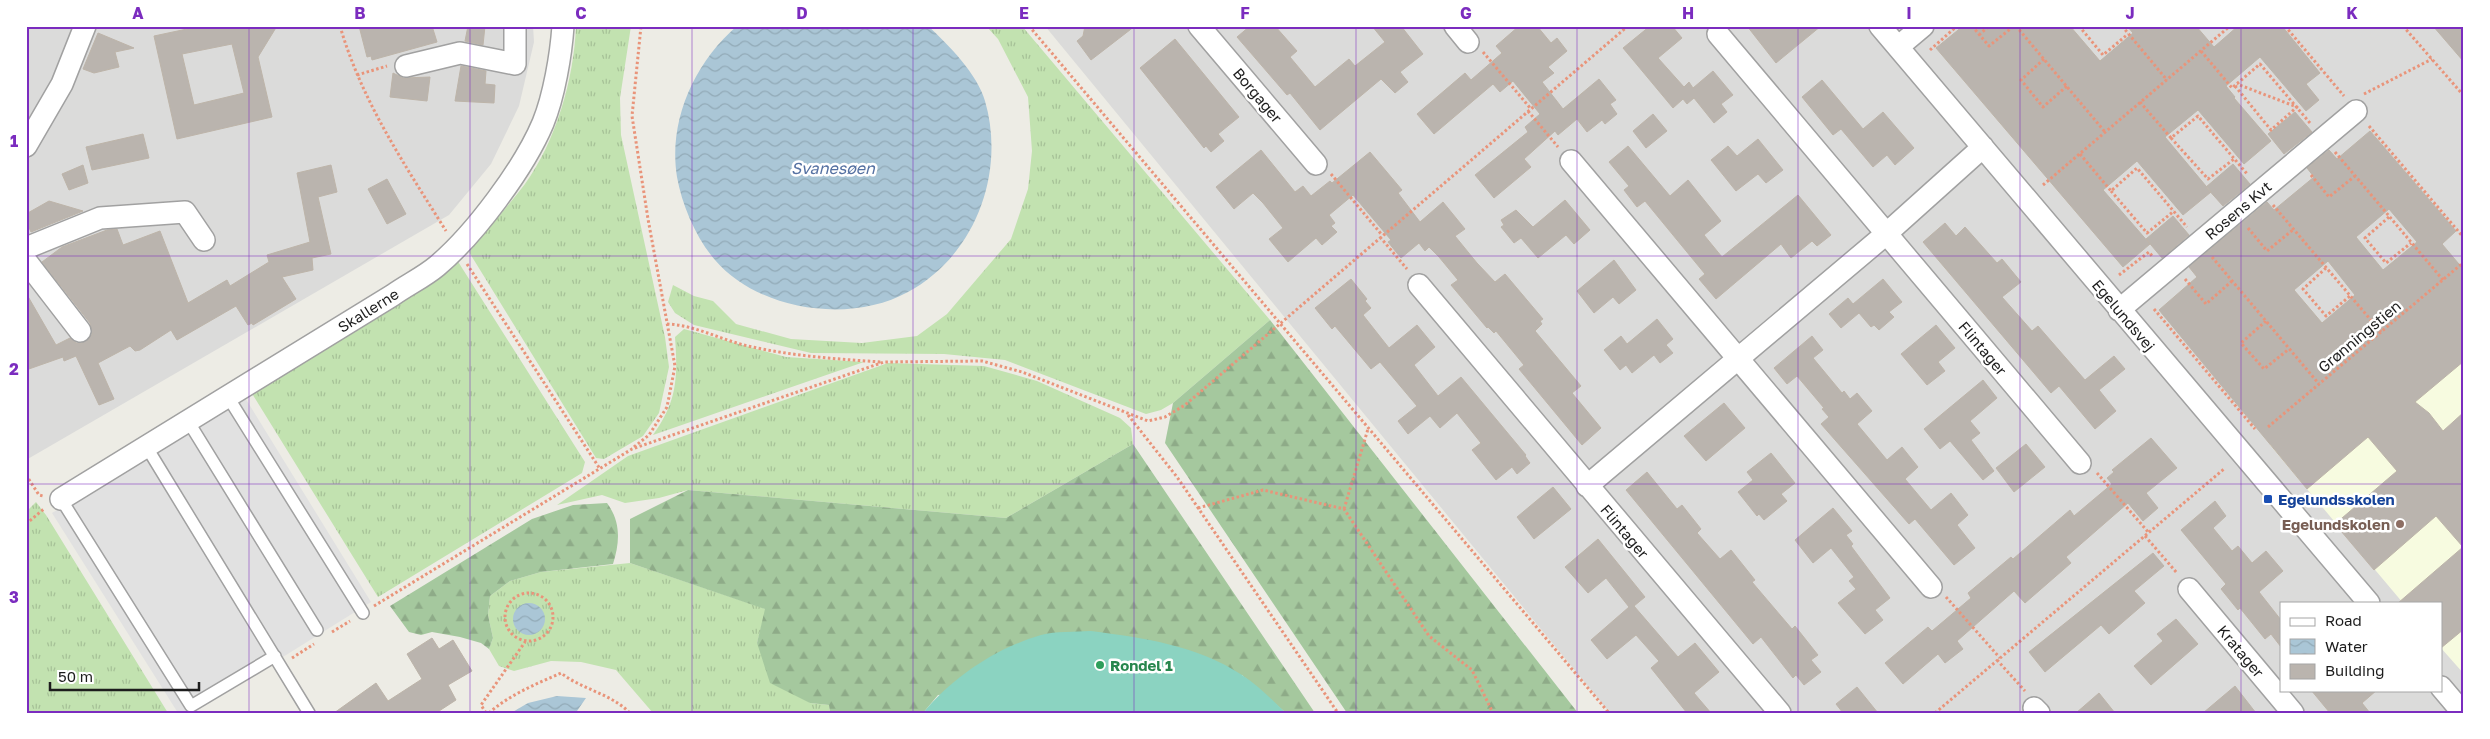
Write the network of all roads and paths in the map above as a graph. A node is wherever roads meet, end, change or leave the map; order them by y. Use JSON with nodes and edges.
{"nodes":[{"id":1,"x":85,"y":26,"type":"edge"},
{"id":2,"x":515,"y":26,"type":"edge"},
{"id":3,"x":563,"y":26,"type":"edge"},
{"id":4,"x":641,"y":26,"type":"edge"},
{"id":5,"x":1029,"y":26,"type":"edge"},
{"id":6,"x":1199,"y":26,"type":"edge"},
{"id":7,"x":1628,"y":26,"type":"edge"},
{"id":8,"x":1880,"y":26,"type":"edge"},
{"id":9,"x":1957,"y":26,"type":"edge"},
{"id":10,"x":1972,"y":26,"type":"edge"},
{"id":11,"x":1989,"y":26,"type":"edge"},
{"id":12,"x":2015,"y":26,"type":"edge"},
{"id":13,"x":2079,"y":26,"type":"edge"},
{"id":14,"x":2122,"y":26,"type":"edge"},
{"id":15,"x":2285,"y":26,"type":"edge"},
{"id":16,"x":2404,"y":26,"type":"edge"},
{"id":17,"x":2229,"y":27,"type":"edge"},
{"id":18,"x":1919,"y":30,"type":"edge"},
{"id":19,"x":1462,"y":34,"type":"edge"},
{"id":20,"x":1718,"y":34,"type":"dead end"},
{"id":21,"x":2128,"y":34,"type":"junction"},
{"id":22,"x":1979,"y":35,"type":"junction"},
{"id":23,"x":1898,"y":47,"type":"junction"},
{"id":24,"x":1930,"y":50,"type":"junction"},
{"id":25,"x":1936,"y":58,"type":"dead end"},
{"id":26,"x":2044,"y":59,"type":"junction"},
{"id":27,"x":2432,"y":59,"type":"junction"},
{"id":28,"x":406,"y":66,"type":"joint"},
{"id":29,"x":357,"y":76,"type":"dead end"},
{"id":30,"x":2167,"y":80,"type":"junction"},
{"id":31,"x":2236,"y":85,"type":"joint"},
{"id":32,"x":2067,"y":86,"type":"junction"},
{"id":33,"x":2464,"y":96,"type":"edge"},
{"id":34,"x":2353,"y":107,"type":"junction"},
{"id":35,"x":1529,"y":110,"type":"junction"},
{"id":36,"x":2105,"y":132,"type":"junction"},
{"id":37,"x":2172,"y":138,"type":"dead end"},
{"id":38,"x":26,"y":146,"type":"edge"},
{"id":39,"x":1982,"y":147,"type":"junction"},
{"id":40,"x":2080,"y":154,"type":"junction"},
{"id":41,"x":2234,"y":159,"type":"dead end"},
{"id":42,"x":2298,"y":160,"type":"junction"},
{"id":43,"x":1571,"y":161,"type":"joint"},
{"id":44,"x":1316,"y":164,"type":"joint"},
{"id":45,"x":2355,"y":176,"type":"dead end"},
{"id":46,"x":2037,"y":177,"type":"dead end"},
{"id":47,"x":2043,"y":185,"type":"junction"},
{"id":48,"x":2111,"y":191,"type":"junction"},
{"id":49,"x":2049,"y":192,"type":"dead end"},
{"id":50,"x":2174,"y":211,"type":"junction"},
{"id":51,"x":2235,"y":213,"type":"junction"},
{"id":52,"x":2389,"y":217,"type":"dead end"},
{"id":53,"x":2294,"y":229,"type":"dead end"},
{"id":54,"x":1886,"y":234,"type":"junction"},
{"id":55,"x":1381,"y":236,"type":"junction"},
{"id":56,"x":2464,"y":238,"type":"edge"},
{"id":57,"x":204,"y":240,"type":"dead end"},
{"id":58,"x":2200,"y":242,"type":"junction"},
{"id":59,"x":2411,"y":243,"type":"dead end"},
{"id":60,"x":26,"y":248,"type":"edge"},
{"id":61,"x":26,"y":261,"type":"edge"},
{"id":62,"x":2464,"y":262,"type":"edge"},
{"id":63,"x":2114,"y":268,"type":"dead end"},
{"id":64,"x":2326,"y":268,"type":"dead end"},
{"id":65,"x":2172,"y":279,"type":"junction"},
{"id":66,"x":2232,"y":281,"type":"junction"},
{"id":67,"x":1418,"y":285,"type":"joint"},
{"id":68,"x":2350,"y":296,"type":"dead end"},
{"id":69,"x":2160,"y":304,"type":"dead end"},
{"id":70,"x":2119,"y":310,"type":"junction"},
{"id":71,"x":2266,"y":321,"type":"junction"},
{"id":72,"x":1279,"y":323,"type":"junction"},
{"id":73,"x":667,"y":324,"type":"junction"},
{"id":74,"x":80,"y":331,"type":"dead end"},
{"id":75,"x":2289,"y":348,"type":"junction"},
{"id":76,"x":1736,"y":360,"type":"junction"},
{"id":77,"x":884,"y":362,"type":"junction"},
{"id":78,"x":2319,"y":384,"type":"junction"},
{"id":79,"x":228,"y":397,"type":"junction"},
{"id":80,"x":1126,"y":413,"type":"junction"},
{"id":81,"x":188,"y":421,"type":"junction"},
{"id":82,"x":2268,"y":427,"type":"dead end"},
{"id":83,"x":1368,"y":428,"type":"junction"},
{"id":84,"x":2255,"y":429,"type":"dead end"},
{"id":85,"x":146,"y":446,"type":"junction"},
{"id":86,"x":632,"y":449,"type":"junction"},
{"id":87,"x":2080,"y":463,"type":"joint"},
{"id":88,"x":2224,"y":469,"type":"dead end"},
{"id":89,"x":1587,"y":486,"type":"junction"},
{"id":90,"x":61,"y":499,"type":"joint"},
{"id":91,"x":1198,"y":508,"type":"junction"},
{"id":92,"x":1344,"y":509,"type":"junction"},
{"id":93,"x":2147,"y":534,"type":"junction"},
{"id":94,"x":1931,"y":587,"type":"joint"},
{"id":95,"x":2188,"y":589,"type":"joint"},
{"id":96,"x":2368,"y":602,"type":"edge"},
{"id":97,"x":363,"y":613,"type":"junction"},
{"id":98,"x":330,"y":634,"type":"dead end"},
{"id":99,"x":319,"y":635,"type":"joint"},
{"id":100,"x":525,"y":642,"type":"junction"},
{"id":101,"x":1999,"y":659,"type":"junction"},
{"id":102,"x":277,"y":661,"type":"junction"},
{"id":103,"x":2442,"y":688,"type":"edge"},
{"id":104,"x":2036,"y":710,"type":"edge"},
{"id":105,"x":310,"y":713,"type":"edge"},
{"id":106,"x":487,"y":713,"type":"edge"},
{"id":107,"x":630,"y":713,"type":"edge"},
{"id":108,"x":1338,"y":713,"type":"edge"},
{"id":109,"x":1493,"y":713,"type":"edge"},
{"id":110,"x":1609,"y":713,"type":"edge"},
{"id":111,"x":1780,"y":713,"type":"edge"},
{"id":112,"x":1935,"y":713,"type":"edge"},
{"id":113,"x":2293,"y":713,"type":"edge"},
{"id":114,"x":2463,"y":713,"type":"edge"}],
"edges":[{"from":1,"to":38,"type":"street"},
{"from":2,"to":28,"type":"street"},
{"from":3,"to":79,"type":"street","name":"Skallerne"},
{"from":4,"to":73,"type":"path"},
{"from":5,"to":72,"type":"path"},
{"from":6,"to":44,"type":"street","name":"Borgager"},
{"from":7,"to":35,"type":"path"},
{"from":8,"to":23,"type":"street","name":"Egelundsvej"},
{"from":9,"to":24,"type":"path"},
{"from":10,"to":22,"type":"path"},
{"from":11,"to":22,"type":"path"},
{"from":12,"to":22,"type":"path"},
{"from":12,"to":26,"type":"path"},
{"from":13,"to":21,"type":"path"},
{"from":14,"to":21,"type":"path"},
{"from":15,"to":34,"type":"path"},
{"from":16,"to":27,"type":"path"},
{"from":17,"to":30,"type":"path"},
{"from":18,"to":23,"type":"street"},
{"from":18,"to":24,"type":"path"},
{"from":19,"to":35,"type":"path"},
{"from":20,"to":54,"type":"street","name":"Flintager"},
{"from":21,"to":30,"type":"path"},
{"from":23,"to":39,"type":"street","name":"Egelundsvej"},
{"from":24,"to":25,"type":"path"},
{"from":26,"to":32,"type":"path"},
{"from":26,"to":32,"type":"path"},
{"from":27,"to":33,"type":"path"},
{"from":27,"to":34,"type":"path"},
{"from":28,"to":29,"type":"path"},
{"from":30,"to":36,"type":"path"},
{"from":31,"to":31,"type":"path"},
{"from":32,"to":36,"type":"path"},
{"from":34,"to":42,"type":"street","name":"Rosens Kvt"},
{"from":34,"to":56,"type":"path"},
{"from":35,"to":43,"type":"path"},
{"from":35,"to":55,"type":"path"},
{"from":36,"to":40,"type":"path"},
{"from":37,"to":41,"type":"path"},
{"from":39,"to":54,"type":"street"},
{"from":39,"to":70,"type":"street","name":"Egelundsvej"},
{"from":40,"to":47,"type":"path"},
{"from":40,"to":48,"type":"path"},
{"from":42,"to":45,"type":"path"},
{"from":42,"to":51,"type":"street","name":"Rosens Kvt"},
{"from":43,"to":76,"type":"street"},
{"from":44,"to":55,"type":"path"},
{"from":46,"to":47,"type":"path"},
{"from":47,"to":49,"type":"path"},
{"from":48,"to":50,"type":"path"},
{"from":48,"to":50,"type":"path"},
{"from":50,"to":58,"type":"path"},
{"from":51,"to":53,"type":"path"},
{"from":51,"to":58,"type":"street","name":"Rosens Kvt"},
{"from":52,"to":59,"type":"path"},
{"from":54,"to":76,"type":"street"},
{"from":54,"to":87,"type":"street","name":"Flintager"},
{"from":55,"to":67,"type":"path"},
{"from":55,"to":72,"type":"path"},
{"from":57,"to":60,"type":"street"},
{"from":58,"to":65,"type":"street","name":"Rosens Kvt"},
{"from":58,"to":66,"type":"path"},
{"from":61,"to":74,"type":"street"},
{"from":62,"to":78,"type":"path","name":"Grønningstien"},
{"from":63,"to":65,"type":"path"},
{"from":64,"to":68,"type":"path"},
{"from":65,"to":66,"type":"path"},
{"from":65,"to":70,"type":"street","name":"Rosens Kvt"},
{"from":66,"to":71,"type":"path"},
{"from":67,"to":89,"type":"street","name":"Flintager"},
{"from":69,"to":84,"type":"path"},
{"from":70,"to":96,"type":"street","name":"Egelundsvej"},
{"from":71,"to":75,"type":"path"},
{"from":71,"to":75,"type":"path"},
{"from":72,"to":80,"type":"path"},
{"from":72,"to":83,"type":"path"},
{"from":73,"to":77,"type":"path"},
{"from":73,"to":86,"type":"path"},
{"from":75,"to":78,"type":"path"},
{"from":76,"to":89,"type":"street"},
{"from":76,"to":94,"type":"street"},
{"from":77,"to":80,"type":"path"},
{"from":77,"to":86,"type":"path"},
{"from":78,"to":82,"type":"path","name":"Grønningstien"},
{"from":79,"to":81,"type":"street","name":"Skallerne"},
{"from":79,"to":97,"type":"lane"},
{"from":80,"to":91,"type":"path"},
{"from":81,"to":85,"type":"street","name":"Skallerne"},
{"from":81,"to":99,"type":"lane"},
{"from":83,"to":92,"type":"path"},
{"from":83,"to":110,"type":"path"},
{"from":85,"to":90,"type":"street","name":"Skallerne"},
{"from":85,"to":102,"type":"lane"},
{"from":86,"to":97,"type":"path"},
{"from":87,"to":93,"type":"path"},
{"from":88,"to":93,"type":"path"},
{"from":89,"to":111,"type":"street","name":"Flintager"},
{"from":90,"to":102,"type":"lane"},
{"from":91,"to":92,"type":"path"},
{"from":91,"to":108,"type":"path"},
{"from":92,"to":109,"type":"path"},
{"from":93,"to":95,"type":"path"},
{"from":93,"to":101,"type":"path"},
{"from":94,"to":101,"type":"path"},
{"from":95,"to":113,"type":"street","name":"Kratager"},
{"from":97,"to":98,"type":"path"},
{"from":99,"to":102,"type":"path"},
{"from":100,"to":100,"type":"path"},
{"from":100,"to":106,"type":"path"},
{"from":101,"to":104,"type":"path"},
{"from":101,"to":112,"type":"path"},
{"from":102,"to":105,"type":"lane"},
{"from":103,"to":114,"type":"street"},
{"from":106,"to":107,"type":"path"}]}
